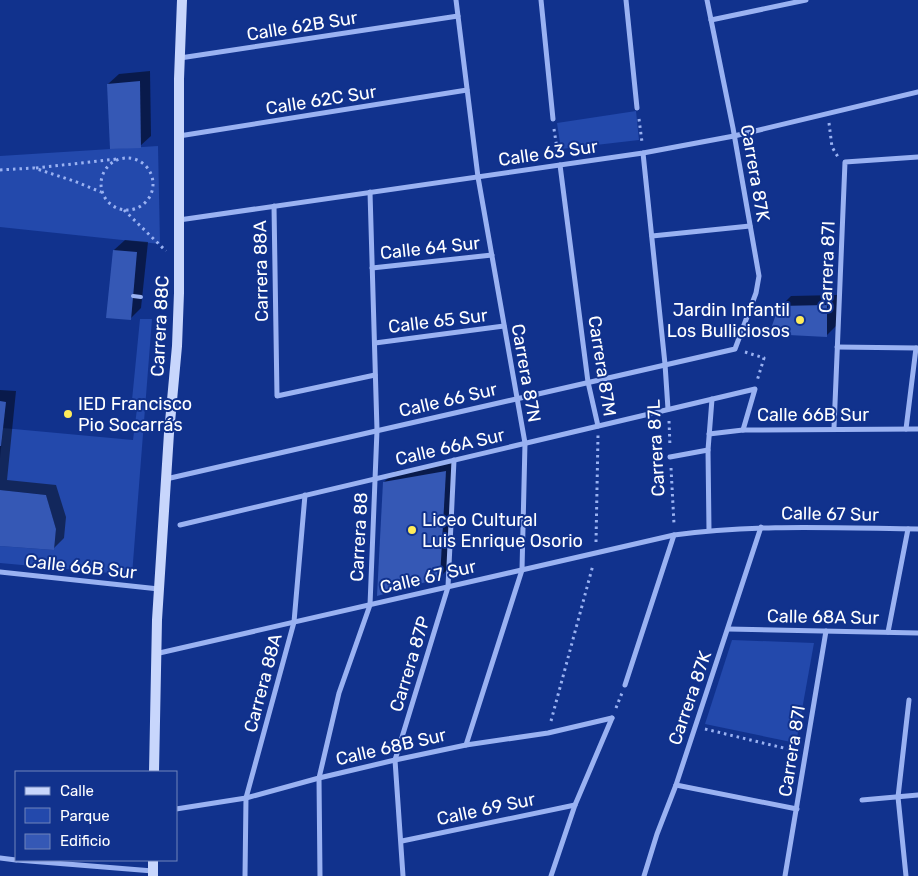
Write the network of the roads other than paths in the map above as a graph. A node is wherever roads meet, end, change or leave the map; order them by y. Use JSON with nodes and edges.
{"nodes":[{"id":1,"x":182,"y":0,"type":"edge"},
{"id":2,"x":456,"y":0,"type":"edge"},
{"id":3,"x":541,"y":0,"type":"edge"},
{"id":4,"x":626,"y":0,"type":"edge"},
{"id":5,"x":707,"y":0,"type":"edge"},
{"id":6,"x":806,"y":0,"type":"edge"},
{"id":7,"x":458,"y":16,"type":"junction"},
{"id":8,"x":711,"y":20,"type":"junction"},
{"id":9,"x":180,"y":58,"type":"junction"},
{"id":10,"x":467,"y":90,"type":"junction"},
{"id":11,"x":918,"y":92,"type":"edge"},
{"id":12,"x":637,"y":108,"type":"road end"},
{"id":13,"x":553,"y":119,"type":"road end"},
{"id":14,"x":179,"y":136,"type":"junction"},
{"id":15,"x":734,"y":136,"type":"junction"},
{"id":16,"x":643,"y":153,"type":"junction"},
{"id":17,"x":918,"y":156,"type":"edge"},
{"id":18,"x":560,"y":165,"type":"junction"},
{"id":19,"x":478,"y":177,"type":"junction"},
{"id":20,"x":370,"y":192,"type":"junction"},
{"id":21,"x":274,"y":206,"type":"junction"},
{"id":22,"x":179,"y":220,"type":"junction"},
{"id":23,"x":750,"y":226,"type":"junction"},
{"id":24,"x":652,"y":236,"type":"junction"},
{"id":25,"x":492,"y":254,"type":"junction"},
{"id":26,"x":372,"y":268,"type":"junction"},
{"id":27,"x":134,"y":296,"type":"dead end"},
{"id":28,"x":141,"y":297,"type":"dead end"},
{"id":29,"x":504,"y":326,"type":"junction"},
{"id":30,"x":375,"y":343,"type":"junction"},
{"id":31,"x":735,"y":348,"type":"joint"},
{"id":32,"x":837,"y":348,"type":"junction"},
{"id":33,"x":917,"y":348,"type":"edge"},
{"id":34,"x":666,"y":364,"type":"junction"},
{"id":35,"x":375,"y":374,"type":"junction"},
{"id":36,"x":588,"y":382,"type":"junction"},
{"id":37,"x":517,"y":398,"type":"junction"},
{"id":38,"x":712,"y":399,"type":"junction"},
{"id":39,"x":668,"y":409,"type":"junction"},
{"id":40,"x":598,"y":426,"type":"junction"},
{"id":41,"x":834,"y":428,"type":"junction"},
{"id":42,"x":906,"y":429,"type":"junction"},
{"id":43,"x":918,"y":429,"type":"edge"},
{"id":44,"x":377,"y":430,"type":"junction"},
{"id":45,"x":743,"y":430,"type":"junction"},
{"id":46,"x":709,"y":434,"type":"junction"},
{"id":47,"x":525,"y":443,"type":"junction"},
{"id":48,"x":708,"y":450,"type":"junction"},
{"id":49,"x":670,"y":457,"type":"road end"},
{"id":50,"x":454,"y":460,"type":"junction"},
{"id":51,"x":166,"y":478,"type":"junction"},
{"id":52,"x":376,"y":478,"type":"junction"},
{"id":53,"x":305,"y":495,"type":"junction"},
{"id":54,"x":180,"y":525,"type":"dead end"},
{"id":55,"x":761,"y":527,"type":"junction"},
{"id":56,"x":908,"y":529,"type":"junction"},
{"id":57,"x":918,"y":529,"type":"edge"},
{"id":58,"x":709,"y":530,"type":"junction"},
{"id":59,"x":674,"y":535,"type":"junction"},
{"id":60,"x":522,"y":570,"type":"junction"},
{"id":61,"x":0,"y":572,"type":"edge"},
{"id":62,"x":448,"y":587,"type":"junction"},
{"id":63,"x":158,"y":589,"type":"junction"},
{"id":64,"x":370,"y":605,"type":"junction"},
{"id":65,"x":294,"y":622,"type":"junction"},
{"id":66,"x":728,"y":629,"type":"junction"},
{"id":67,"x":826,"y":631,"type":"junction"},
{"id":68,"x":888,"y":632,"type":"junction"},
{"id":69,"x":918,"y":633,"type":"edge"},
{"id":70,"x":155,"y":654,"type":"junction"},
{"id":71,"x":625,"y":685,"type":"road end"},
{"id":72,"x":909,"y":700,"type":"dead end"},
{"id":73,"x":466,"y":745,"type":"junction"},
{"id":74,"x":395,"y":760,"type":"junction"},
{"id":75,"x":154,"y":771,"type":"edge"},
{"id":76,"x":319,"y":778,"type":"junction"},
{"id":77,"x":676,"y":785,"type":"junction"},
{"id":78,"x":918,"y":795,"type":"edge"},
{"id":79,"x":898,"y":797,"type":"junction"},
{"id":80,"x":246,"y":798,"type":"junction"},
{"id":81,"x":862,"y":800,"type":"dead end"},
{"id":82,"x":575,"y":805,"type":"junction"},
{"id":83,"x":178,"y":809,"type":"edge"},
{"id":84,"x":797,"y":809,"type":"junction"},
{"id":85,"x":402,"y":841,"type":"junction"},
{"id":86,"x":0,"y":858,"type":"edge"},
{"id":87,"x":15,"y":860,"type":"edge"},
{"id":88,"x":27,"y":861,"type":"edge"},
{"id":89,"x":153,"y":861,"type":"edge"},
{"id":90,"x":153,"y":874,"type":"edge"},
{"id":91,"x":245,"y":876,"type":"edge"},
{"id":92,"x":320,"y":876,"type":"edge"},
{"id":93,"x":403,"y":876,"type":"edge"},
{"id":94,"x":551,"y":876,"type":"edge"},
{"id":95,"x":644,"y":876,"type":"edge"},
{"id":96,"x":785,"y":876,"type":"edge"},
{"id":97,"x":906,"y":876,"type":"edge"}],
"edges":[{"from":1,"to":9,"type":"street","name":"Carrera 88C"},
{"from":2,"to":7,"type":"street","name":"Carrera 87N"},
{"from":3,"to":13,"type":"street"},
{"from":4,"to":12,"type":"street"},
{"from":5,"to":8,"type":"street","name":"Carrera 87K"},
{"from":6,"to":8,"type":"street"},
{"from":7,"to":9,"type":"street","name":"Calle 62B Sur"},
{"from":7,"to":10,"type":"street","name":"Carrera 87N"},
{"from":8,"to":15,"type":"street","name":"Carrera 87K"},
{"from":9,"to":14,"type":"street","name":"Carrera 88C"},
{"from":10,"to":14,"type":"street","name":"Calle 62C Sur"},
{"from":10,"to":19,"type":"street","name":"Carrera 87N"},
{"from":11,"to":15,"type":"street","name":"Calle 63 Sur"},
{"from":14,"to":22,"type":"street","name":"Carrera 88C"},
{"from":15,"to":16,"type":"street","name":"Calle 63 Sur"},
{"from":15,"to":23,"type":"street","name":"Carrera 87K"},
{"from":16,"to":18,"type":"street","name":"Calle 63 Sur"},
{"from":16,"to":24,"type":"street","name":"Carrera 87L"},
{"from":17,"to":32,"type":"street","name":"Carrera 87I"},
{"from":18,"to":19,"type":"street","name":"Calle 63 Sur"},
{"from":18,"to":36,"type":"street","name":"Carrera 87M"},
{"from":19,"to":20,"type":"street","name":"Calle 63 Sur"},
{"from":19,"to":25,"type":"street","name":"Carrera 87N"},
{"from":20,"to":21,"type":"street","name":"Calle 63 Sur"},
{"from":20,"to":26,"type":"street","name":"Carrera 88"},
{"from":21,"to":22,"type":"street","name":"Calle 63 Sur"},
{"from":21,"to":35,"type":"street","name":"Carrera 88A"},
{"from":22,"to":51,"type":"street","name":"Carrera 88C"},
{"from":23,"to":24,"type":"street"},
{"from":23,"to":31,"type":"street","name":"Carrera 87K"},
{"from":24,"to":34,"type":"street","name":"Carrera 87L"},
{"from":25,"to":26,"type":"street","name":"Calle 64 Sur"},
{"from":25,"to":29,"type":"street","name":"Carrera 87N"},
{"from":26,"to":30,"type":"street","name":"Carrera 88"},
{"from":27,"to":28,"type":"lane"},
{"from":29,"to":30,"type":"street","name":"Calle 65 Sur"},
{"from":29,"to":37,"type":"street","name":"Carrera 87N"},
{"from":30,"to":35,"type":"street","name":"Carrera 88"},
{"from":31,"to":34,"type":"street","name":"Calle 66 Sur"},
{"from":32,"to":33,"type":"street"},
{"from":32,"to":41,"type":"street","name":"Carrera 87I"},
{"from":33,"to":42,"type":"street"},
{"from":34,"to":36,"type":"street","name":"Calle 66 Sur"},
{"from":34,"to":39,"type":"street","name":"Carrera 87L"},
{"from":35,"to":44,"type":"street","name":"Carrera 88"},
{"from":36,"to":37,"type":"street","name":"Calle 66 Sur"},
{"from":36,"to":40,"type":"street","name":"Carrera 87M"},
{"from":37,"to":44,"type":"street","name":"Calle 66 Sur"},
{"from":37,"to":47,"type":"street","name":"Carrera 87N"},
{"from":38,"to":39,"type":"street","name":"Calle 66A Sur"},
{"from":38,"to":45,"type":"street","name":"Calle 66A Sur"},
{"from":38,"to":46,"type":"street"},
{"from":39,"to":40,"type":"street","name":"Calle 66A Sur"},
{"from":40,"to":47,"type":"street","name":"Calle 66A Sur"},
{"from":41,"to":42,"type":"street","name":"Calle 66B Sur"},
{"from":41,"to":45,"type":"street","name":"Calle 66B Sur"},
{"from":42,"to":43,"type":"street","name":"Calle 66B Sur"},
{"from":44,"to":51,"type":"street","name":"Calle 66 Sur"},
{"from":44,"to":52,"type":"street","name":"Carrera 88"},
{"from":45,"to":46,"type":"street","name":"Calle 66B Sur"},
{"from":46,"to":48,"type":"street"},
{"from":47,"to":50,"type":"street","name":"Calle 66A Sur"},
{"from":47,"to":60,"type":"street","name":"Carrera 87N"},
{"from":48,"to":49,"type":"street"},
{"from":48,"to":58,"type":"street"},
{"from":50,"to":52,"type":"street","name":"Calle 66A Sur"},
{"from":50,"to":62,"type":"street","name":"Carrera 87P"},
{"from":51,"to":63,"type":"street","name":"Carrera 88C"},
{"from":52,"to":53,"type":"street","name":"Calle 66A Sur"},
{"from":52,"to":64,"type":"street","name":"Carrera 88"},
{"from":53,"to":54,"type":"street","name":"Calle 66A Sur"},
{"from":53,"to":65,"type":"street","name":"Carrera 88A"},
{"from":55,"to":56,"type":"street","name":"Calle 67 Sur"},
{"from":55,"to":58,"type":"street","name":"Calle 67 Sur"},
{"from":55,"to":66,"type":"street","name":"Carrera 87K"},
{"from":56,"to":57,"type":"street","name":"Calle 67 Sur"},
{"from":56,"to":68,"type":"street"},
{"from":58,"to":59,"type":"street","name":"Calle 67 Sur"},
{"from":59,"to":60,"type":"street","name":"Calle 67 Sur"},
{"from":59,"to":71,"type":"street"},
{"from":60,"to":62,"type":"street","name":"Calle 67 Sur"},
{"from":60,"to":73,"type":"street","name":"Carrera 87N"},
{"from":61,"to":63,"type":"street","name":"Calle 66B Sur"},
{"from":62,"to":64,"type":"street","name":"Calle 67 Sur"},
{"from":62,"to":74,"type":"street","name":"Carrera 87P"},
{"from":63,"to":70,"type":"street","name":"Carrera 88C"},
{"from":64,"to":65,"type":"street","name":"Calle 67 Sur"},
{"from":64,"to":76,"type":"street","name":"Carrera 88"},
{"from":65,"to":70,"type":"street","name":"Calle 67 Sur"},
{"from":65,"to":80,"type":"street","name":"Carrera 88A"},
{"from":66,"to":67,"type":"street","name":"Calle 68A Sur"},
{"from":66,"to":77,"type":"street","name":"Carrera 87K"},
{"from":67,"to":68,"type":"street","name":"Calle 68A Sur"},
{"from":67,"to":84,"type":"street","name":"Carrera 87I"},
{"from":68,"to":69,"type":"street","name":"Calle 68A Sur"},
{"from":70,"to":75,"type":"street","name":"Carrera 88C"},
{"from":72,"to":79,"type":"street"},
{"from":73,"to":74,"type":"street","name":"Calle 68B Sur"},
{"from":73,"to":82,"type":"street","name":"Calle 68B Sur"},
{"from":74,"to":76,"type":"street","name":"Calle 68B Sur"},
{"from":74,"to":85,"type":"street","name":"Carrera 87P"},
{"from":76,"to":80,"type":"street","name":"Calle 68B Sur"},
{"from":76,"to":92,"type":"street","name":"Carrera 88"},
{"from":77,"to":84,"type":"street"},
{"from":77,"to":95,"type":"street","name":"Carrera 87K"},
{"from":78,"to":79,"type":"street"},
{"from":79,"to":81,"type":"street"},
{"from":79,"to":97,"type":"street"},
{"from":80,"to":83,"type":"street","name":"Calle 68B Sur"},
{"from":80,"to":91,"type":"street","name":"Carrera 88A"},
{"from":82,"to":85,"type":"street","name":"Calle 69 Sur"},
{"from":82,"to":94,"type":"street"},
{"from":84,"to":96,"type":"street","name":"Carrera 87I"},
{"from":85,"to":93,"type":"street","name":"Carrera 87P"},
{"from":86,"to":87,"type":"street"},
{"from":88,"to":90,"type":"street"},
{"from":89,"to":90,"type":"street"}]}
